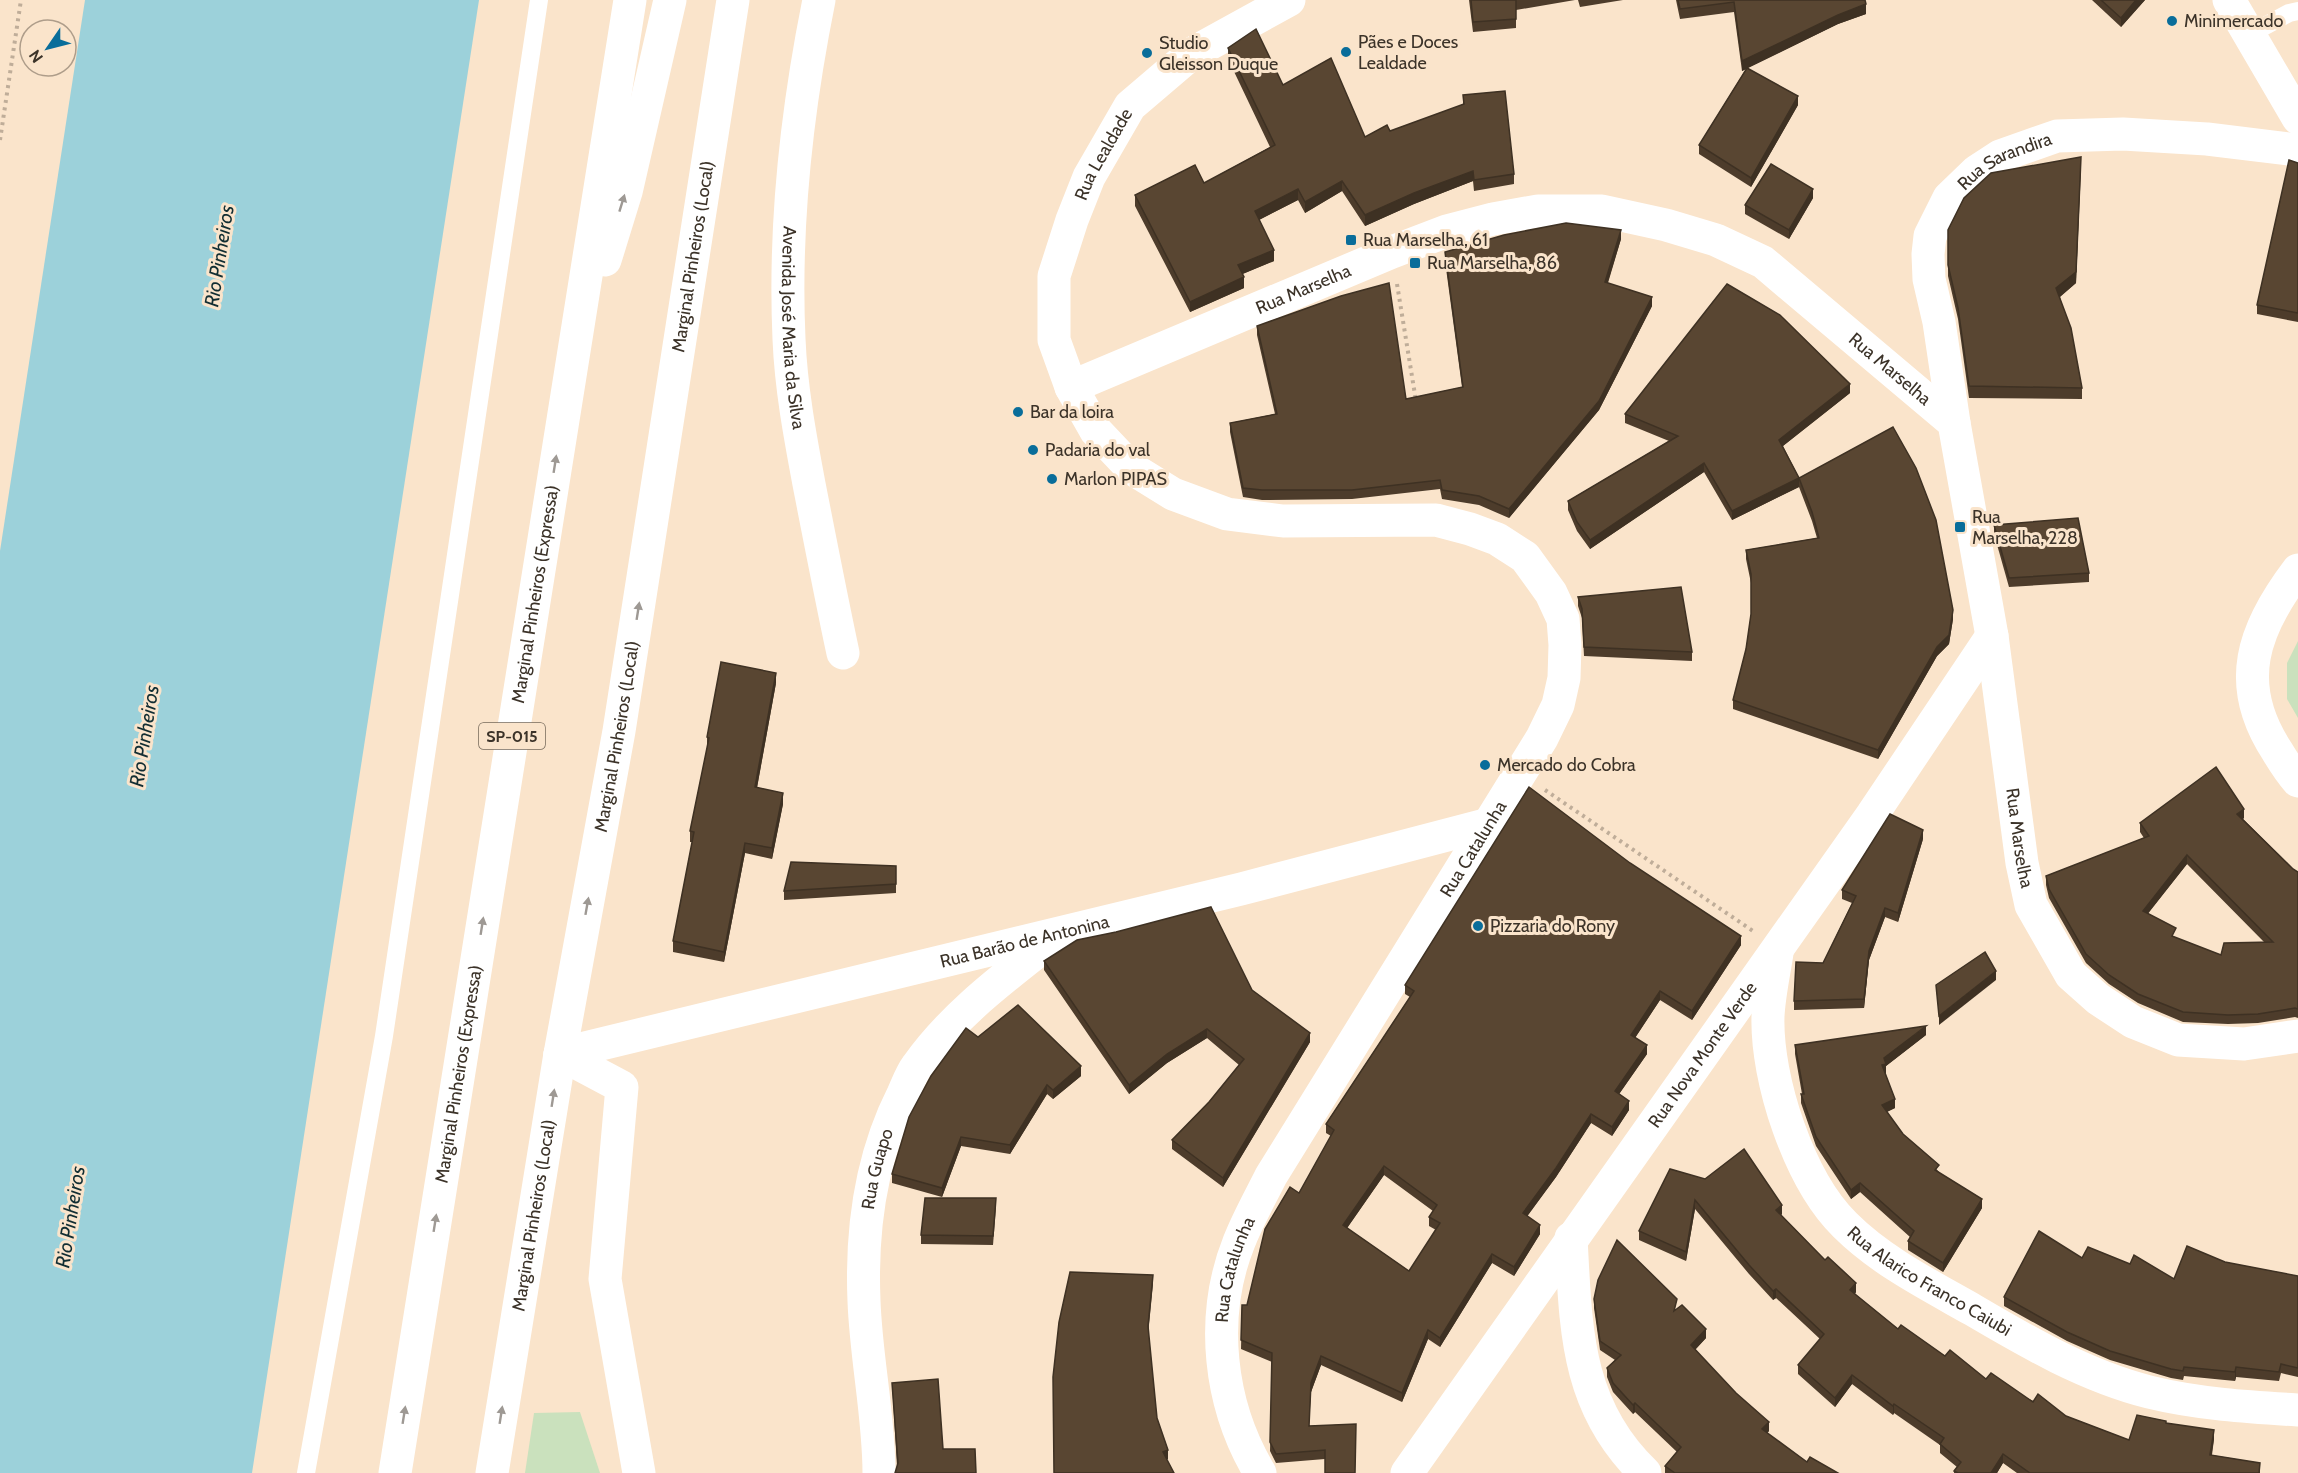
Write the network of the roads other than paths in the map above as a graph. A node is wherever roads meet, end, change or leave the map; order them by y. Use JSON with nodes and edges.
{"nodes":[{"id":1,"x":539,"y":0,"type":"edge"},
{"id":2,"x":630,"y":0,"type":"edge"},
{"id":3,"x":670,"y":0,"type":"edge"},
{"id":4,"x":733,"y":0,"type":"edge"},
{"id":5,"x":819,"y":0,"type":"edge"},
{"id":6,"x":1289,"y":0,"type":"edge"},
{"id":7,"x":2229,"y":0,"type":"edge"},
{"id":8,"x":2298,"y":11,"type":"edge"},
{"id":9,"x":2250,"y":34,"type":"junction"},
{"id":10,"x":2298,"y":118,"type":"edge"},
{"id":11,"x":2298,"y":150,"type":"edge"},
{"id":12,"x":568,"y":380,"type":"junction"},
{"id":13,"x":1071,"y":387,"type":"junction"},
{"id":14,"x":1954,"y":423,"type":"junction"},
{"id":15,"x":2298,"y":570,"type":"edge"},
{"id":16,"x":1992,"y":636,"type":"junction"},
{"id":17,"x":843,"y":653,"type":"dead end"},
{"id":18,"x":2298,"y":781,"type":"edge"},
{"id":19,"x":1489,"y":824,"type":"junction"},
{"id":20,"x":1060,"y":933,"type":"junction"},
{"id":21,"x":1778,"y":947,"type":"junction"},
{"id":22,"x":2298,"y":1036,"type":"edge"},
{"id":23,"x":560,"y":1054,"type":"junction"},
{"id":24,"x":1572,"y":1238,"type":"junction"},
{"id":25,"x":2298,"y":1410,"type":"edge"},
{"id":26,"x":306,"y":1473,"type":"edge"},
{"id":27,"x":395,"y":1473,"type":"edge"},
{"id":28,"x":492,"y":1473,"type":"edge"},
{"id":29,"x":639,"y":1473,"type":"edge"},
{"id":30,"x":879,"y":1473,"type":"edge"},
{"id":31,"x":1260,"y":1473,"type":"edge"},
{"id":32,"x":1407,"y":1473,"type":"edge"},
{"id":33,"x":1645,"y":1473,"type":"edge"}],
"edges":[{"from":1,"to":26,"type":"lane"},
{"from":2,"to":12,"type":"main road","name":"Marginal Pinheiros (Expressa)","number":"SP-015"},
{"from":12,"to":3,"type":"main road","one_way":true},
{"from":23,"to":4,"type":"main road","name":"Marginal Pinheiros (Local)","one_way":true},
{"from":5,"to":17,"type":"main road","name":"Avenida José Maria da Silva"},
{"from":6,"to":13,"type":"main road","name":"Rua Lealdade"},
{"from":7,"to":9,"type":"main road"},
{"from":8,"to":9,"type":"lane"},
{"from":9,"to":10,"type":"main road"},
{"from":11,"to":14,"type":"main road","name":"Rua Sarandira"},
{"from":27,"to":12,"type":"main road","name":"Marginal Pinheiros (Expressa)","number":"SP-015","one_way":true},
{"from":13,"to":14,"type":"main road","name":"Rua Marselha"},
{"from":13,"to":19,"type":"main road","name":"Rua Catalunha"},
{"from":14,"to":16,"type":"main road","name":"Rua Marselha"},
{"from":15,"to":18,"type":"main road"},
{"from":16,"to":21,"type":"main road","name":"Rua Nova Monte Verde"},
{"from":16,"to":22,"type":"main road","name":"Rua Marselha"},
{"from":19,"to":20,"type":"main road","name":"Rua Barão de Antonina"},
{"from":19,"to":31,"type":"main road","name":"Rua Catalunha"},
{"from":20,"to":23,"type":"main road","name":"Rua Barão de Antonina"},
{"from":20,"to":30,"type":"main road","name":"Rua Guapo"},
{"from":21,"to":24,"type":"main road","name":"Rua Nova Monte Verde"},
{"from":21,"to":25,"type":"main road","name":"Rua Alarico Franco Caiubi"},
{"from":28,"to":23,"type":"main road","name":"Marginal Pinheiros (Local)","one_way":true},
{"from":23,"to":29,"type":"main road"},
{"from":24,"to":32,"type":"main road","name":"Rua Nova Monte Verde"},
{"from":24,"to":33,"type":"main road"}]}
